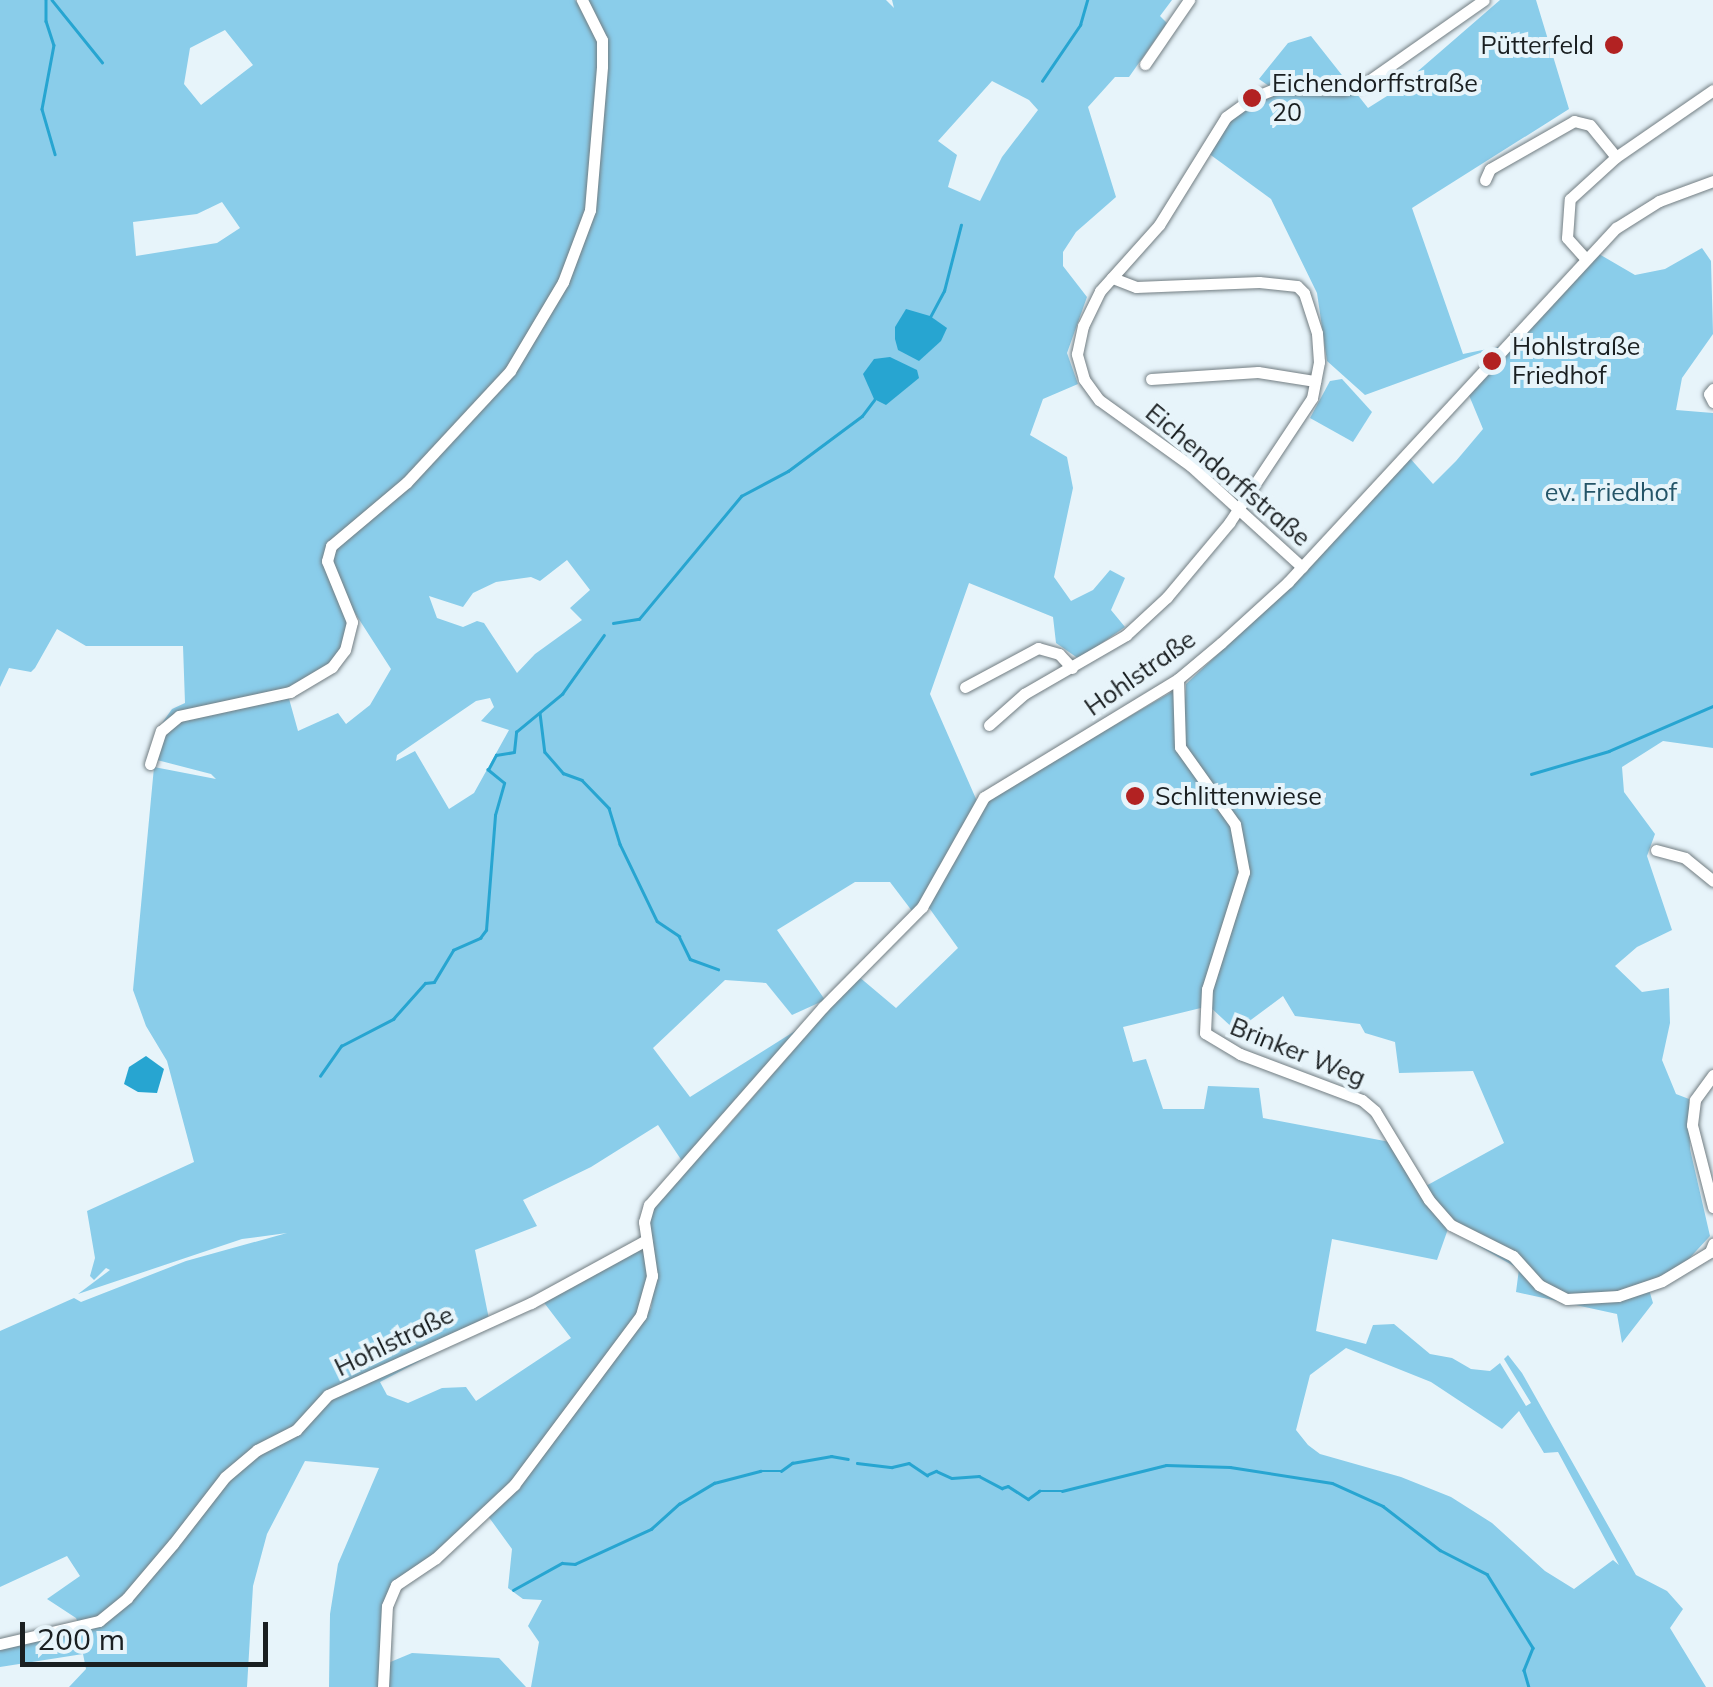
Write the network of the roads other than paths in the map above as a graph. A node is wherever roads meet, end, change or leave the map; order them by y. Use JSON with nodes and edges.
{"nodes":[{"id":1,"x":582,"y":0,"type":"edge"},
{"id":2,"x":1189,"y":0,"type":"edge"},
{"id":3,"x":1484,"y":0,"type":"edge"},
{"id":4,"x":1145,"y":64,"type":"dead end"},
{"id":5,"x":1713,"y":90,"type":"edge"},
{"id":6,"x":1616,"y":157,"type":"junction"},
{"id":7,"x":1485,"y":180,"type":"dead end"},
{"id":8,"x":1713,"y":181,"type":"edge"},
{"id":9,"x":1585,"y":258,"type":"junction"},
{"id":10,"x":1112,"y":278,"type":"junction"},
{"id":11,"x":1151,"y":379,"type":"dead end"},
{"id":12,"x":1315,"y":381,"type":"junction"},
{"id":13,"x":1713,"y":389,"type":"edge"},
{"id":14,"x":1713,"y":402,"type":"edge"},
{"id":15,"x":1240,"y":508,"type":"junction"},
{"id":16,"x":1302,"y":567,"type":"junction"},
{"id":17,"x":1072,"y":668,"type":"junction"},
{"id":18,"x":1178,"y":679,"type":"junction"},
{"id":19,"x":966,"y":687,"type":"dead end"},
{"id":20,"x":989,"y":725,"type":"dead end"},
{"id":21,"x":150,"y":764,"type":"dead end"},
{"id":22,"x":1656,"y":850,"type":"dead end"},
{"id":23,"x":1713,"y":881,"type":"edge"},
{"id":24,"x":1713,"y":1074,"type":"edge"},
{"id":25,"x":1713,"y":1207,"type":"edge"},
{"id":26,"x":646,"y":1240,"type":"junction"},
{"id":27,"x":1713,"y":1244,"type":"edge"},
{"id":28,"x":0,"y":1644,"type":"edge"},
{"id":29,"x":383,"y":1687,"type":"edge"}],
"edges":[{"from":1,"to":21,"type":"street"},
{"from":2,"to":4,"type":"street"},
{"from":3,"to":10,"type":"street","name":"Eichendorffstraße"},
{"from":5,"to":6,"type":"street"},
{"from":6,"to":7,"type":"street"},
{"from":6,"to":9,"type":"street"},
{"from":8,"to":9,"type":"street","name":"Hohlstraße"},
{"from":9,"to":16,"type":"street","name":"Hohlstraße"},
{"from":10,"to":12,"type":"street"},
{"from":10,"to":15,"type":"street","name":"Eichendorffstraße"},
{"from":11,"to":12,"type":"street"},
{"from":12,"to":15,"type":"street"},
{"from":13,"to":14,"type":"street"},
{"from":15,"to":16,"type":"street","name":"Eichendorffstraße"},
{"from":15,"to":17,"type":"street"},
{"from":16,"to":18,"type":"street","name":"Hohlstraße"},
{"from":17,"to":19,"type":"street"},
{"from":17,"to":20,"type":"street"},
{"from":18,"to":26,"type":"street","name":"Hohlstraße"},
{"from":18,"to":27,"type":"street","name":"Brinker Weg"},
{"from":22,"to":23,"type":"street"},
{"from":24,"to":25,"type":"street"},
{"from":26,"to":28,"type":"street","name":"Hohlstraße"},
{"from":26,"to":29,"type":"street","name":"Hohlstraße"}]}
